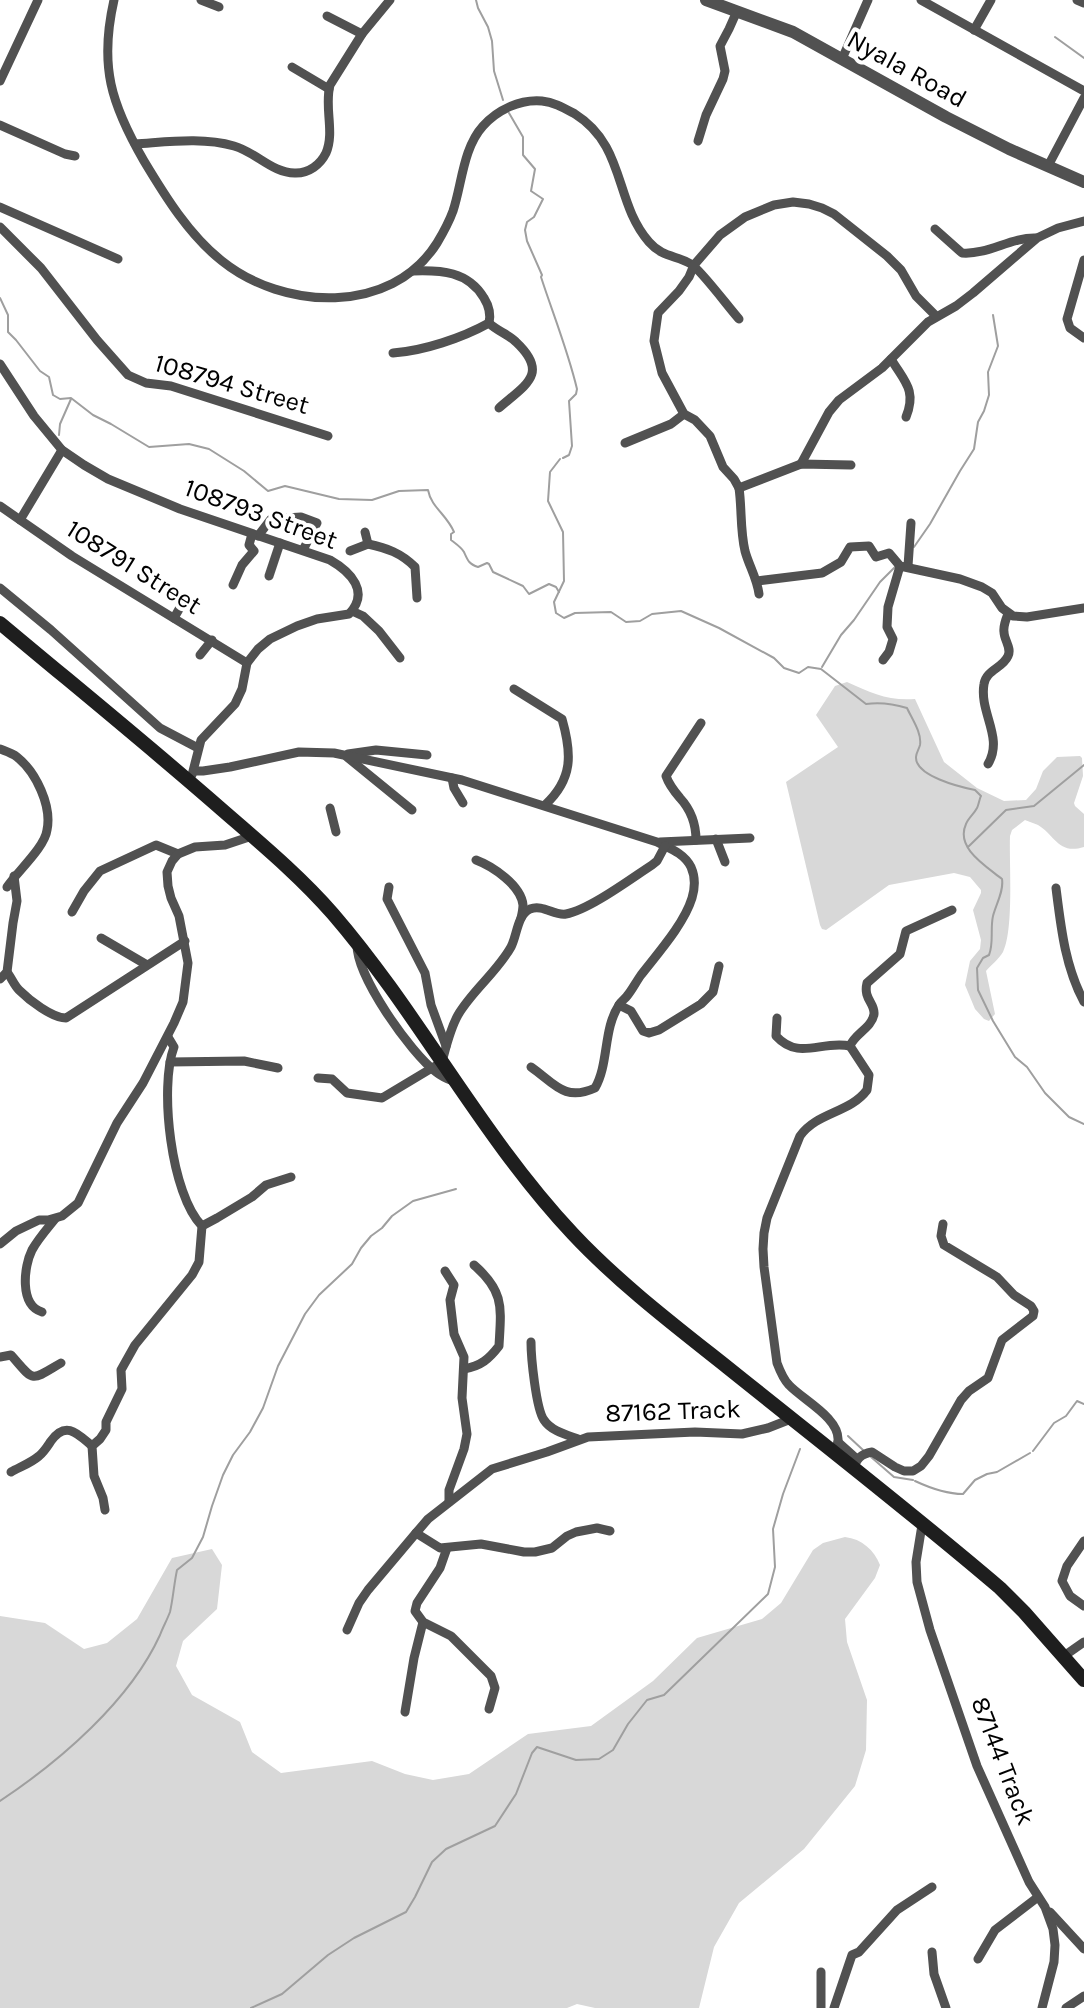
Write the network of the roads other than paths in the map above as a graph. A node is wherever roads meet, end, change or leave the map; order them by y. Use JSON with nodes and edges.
{"nodes":[{"id":1,"x":38,"y":0,"type":"edge"},
{"id":2,"x":114,"y":0,"type":"edge"},
{"id":3,"x":201,"y":0,"type":"edge"},
{"id":4,"x":390,"y":0,"type":"edge"},
{"id":5,"x":706,"y":0,"type":"edge"},
{"id":6,"x":868,"y":0,"type":"edge"},
{"id":7,"x":921,"y":0,"type":"edge"},
{"id":8,"x":991,"y":0,"type":"edge"},
{"id":9,"x":1077,"y":0,"type":"edge"},
{"id":10,"x":1084,"y":3,"type":"edge"},
{"id":11,"x":219,"y":7,"type":"dead end"},
{"id":12,"x":737,"y":11,"type":"junction"},
{"id":13,"x":327,"y":16,"type":"dead end"},
{"id":14,"x":974,"y":30,"type":"junction"},
{"id":15,"x":362,"y":34,"type":"junction"},
{"id":16,"x":842,"y":59,"type":"junction"},
{"id":17,"x":292,"y":67,"type":"dead end"},
{"id":18,"x":0,"y":81,"type":"edge"},
{"id":19,"x":329,"y":89,"type":"junction"},
{"id":20,"x":1084,"y":91,"type":"edge"},
{"id":21,"x":1084,"y":98,"type":"edge"},
{"id":22,"x":0,"y":125,"type":"edge"},
{"id":23,"x":698,"y":141,"type":"dead end"},
{"id":24,"x":135,"y":144,"type":"junction"},
{"id":25,"x":75,"y":156,"type":"dead end"},
{"id":26,"x":1048,"y":166,"type":"junction"},
{"id":27,"x":1084,"y":182,"type":"edge"},
{"id":28,"x":0,"y":207,"type":"edge"},
{"id":29,"x":1084,"y":221,"type":"edge"},
{"id":30,"x":0,"y":227,"type":"edge"},
{"id":31,"x":935,"y":229,"type":"dead end"},
{"id":32,"x":1037,"y":238,"type":"junction"},
{"id":33,"x":118,"y":259,"type":"dead end"},
{"id":34,"x":1084,"y":260,"type":"edge"},
{"id":35,"x":694,"y":265,"type":"junction"},
{"id":36,"x":413,"y":271,"type":"junction"},
{"id":37,"x":936,"y":316,"type":"junction"},
{"id":38,"x":739,"y":319,"type":"dead end"},
{"id":39,"x":489,"y":323,"type":"junction"},
{"id":40,"x":1084,"y":338,"type":"edge"},
{"id":41,"x":393,"y":353,"type":"dead end"},
{"id":42,"x":891,"y":359,"type":"junction"},
{"id":43,"x":0,"y":364,"type":"edge"},
{"id":44,"x":499,"y":408,"type":"dead end"},
{"id":45,"x":684,"y":414,"type":"junction"},
{"id":46,"x":906,"y":417,"type":"dead end"},
{"id":47,"x":328,"y":436,"type":"dead end"},
{"id":48,"x":625,"y":443,"type":"dead end"},
{"id":49,"x":62,"y":450,"type":"junction"},
{"id":50,"x":801,"y":464,"type":"junction"},
{"id":51,"x":851,"y":465,"type":"dead end"},
{"id":52,"x":739,"y":488,"type":"junction"},
{"id":53,"x":0,"y":506,"type":"edge"},
{"id":54,"x":20,"y":520,"type":"junction"},
{"id":55,"x":911,"y":523,"type":"dead end"},
{"id":56,"x":365,"y":532,"type":"dead end"},
{"id":57,"x":255,"y":535,"type":"junction"},
{"id":58,"x":280,"y":543,"type":"junction"},
{"id":59,"x":368,"y":544,"type":"junction"},
{"id":60,"x":303,"y":550,"type":"junction"},
{"id":61,"x":350,"y":551,"type":"dead end"},
{"id":62,"x":903,"y":563,"type":"junction"},
{"id":63,"x":269,"y":576,"type":"dead end"},
{"id":64,"x":757,"y":581,"type":"junction"},
{"id":65,"x":233,"y":585,"type":"dead end"},
{"id":66,"x":0,"y":588,"type":"edge"},
{"id":67,"x":759,"y":594,"type":"dead end"},
{"id":68,"x":186,"y":597,"type":"dead end"},
{"id":69,"x":417,"y":598,"type":"dead end"},
{"id":70,"x":1084,"y":608,"type":"edge"},
{"id":71,"x":352,"y":611,"type":"junction"},
{"id":72,"x":1008,"y":614,"type":"junction"},
{"id":73,"x":174,"y":618,"type":"junction"},
{"id":74,"x":0,"y":623,"type":"edge"},
{"id":75,"x":212,"y":640,"type":"junction"},
{"id":76,"x":200,"y":655,"type":"dead end"},
{"id":77,"x":400,"y":658,"type":"dead end"},
{"id":78,"x":883,"y":660,"type":"dead end"},
{"id":79,"x":247,"y":663,"type":"junction"},
{"id":80,"x":514,"y":689,"type":"dead end"},
{"id":81,"x":701,"y":723,"type":"dead end"},
{"id":82,"x":198,"y":748,"type":"junction"},
{"id":83,"x":0,"y":749,"type":"edge"},
{"id":84,"x":344,"y":755,"type":"junction"},
{"id":85,"x":427,"y":755,"type":"dead end"},
{"id":86,"x":988,"y":764,"type":"dead end"},
{"id":87,"x":192,"y":776,"type":"junction"},
{"id":88,"x":452,"y":778,"type":"junction"},
{"id":89,"x":463,"y":803,"type":"dead end"},
{"id":90,"x":545,"y":805,"type":"junction"},
{"id":91,"x":330,"y":808,"type":"dead end"},
{"id":92,"x":412,"y":810,"type":"dead end"},
{"id":93,"x":336,"y":832,"type":"dead end"},
{"id":94,"x":252,"y":836,"type":"junction"},
{"id":95,"x":750,"y":838,"type":"dead end"},
{"id":96,"x":716,"y":839,"type":"junction"},
{"id":97,"x":696,"y":840,"type":"junction"},
{"id":98,"x":661,"y":844,"type":"junction"},
{"id":99,"x":178,"y":854,"type":"junction"},
{"id":100,"x":476,"y":860,"type":"dead end"},
{"id":101,"x":725,"y":862,"type":"dead end"},
{"id":102,"x":14,"y":876,"type":"junction"},
{"id":103,"x":7,"y":887,"type":"dead end"},
{"id":104,"x":389,"y":887,"type":"dead end"},
{"id":105,"x":1056,"y":888,"type":"dead end"},
{"id":106,"x":952,"y":910,"type":"dead end"},
{"id":107,"x":72,"y":912,"type":"dead end"},
{"id":108,"x":521,"y":921,"type":"junction"},
{"id":109,"x":101,"y":938,"type":"dead end"},
{"id":110,"x":185,"y":941,"type":"junction"},
{"id":111,"x":147,"y":965,"type":"junction"},
{"id":112,"x":719,"y":966,"type":"dead end"},
{"id":113,"x":4,"y":975,"type":"edge"},
{"id":114,"x":1084,"y":1002,"type":"edge"},
{"id":115,"x":619,"y":1005,"type":"junction"},
{"id":116,"x":777,"y":1018,"type":"dead end"},
{"id":117,"x":168,"y":1037,"type":"junction"},
{"id":118,"x":446,"y":1046,"type":"junction"},
{"id":119,"x":850,"y":1046,"type":"junction"},
{"id":120,"x":170,"y":1062,"type":"junction"},
{"id":121,"x":437,"y":1066,"type":"junction"},
{"id":122,"x":531,"y":1067,"type":"dead end"},
{"id":123,"x":278,"y":1068,"type":"dead end"},
{"id":124,"x":318,"y":1078,"type":"dead end"},
{"id":125,"x":291,"y":1177,"type":"dead end"},
{"id":126,"x":55,"y":1219,"type":"junction"},
{"id":127,"x":943,"y":1224,"type":"dead end"},
{"id":128,"x":202,"y":1226,"type":"junction"},
{"id":129,"x":0,"y":1244,"type":"edge"},
{"id":130,"x":474,"y":1265,"type":"dead end"},
{"id":131,"x":445,"y":1271,"type":"dead end"},
{"id":132,"x":42,"y":1312,"type":"dead end"},
{"id":133,"x":531,"y":1342,"type":"dead end"},
{"id":134,"x":0,"y":1357,"type":"edge"},
{"id":135,"x":61,"y":1363,"type":"dead end"},
{"id":136,"x":464,"y":1369,"type":"junction"},
{"id":137,"x":791,"y":1419,"type":"junction"},
{"id":138,"x":578,"y":1439,"type":"junction"},
{"id":139,"x":92,"y":1446,"type":"junction"},
{"id":140,"x":836,"y":1448,"type":"junction"},
{"id":141,"x":855,"y":1464,"type":"junction"},
{"id":142,"x":11,"y":1472,"type":"dead end"},
{"id":143,"x":449,"y":1502,"type":"junction"},
{"id":144,"x":105,"y":1510,"type":"dead end"},
{"id":145,"x":922,"y":1525,"type":"junction"},
{"id":146,"x":610,"y":1531,"type":"dead end"},
{"id":147,"x":416,"y":1533,"type":"junction"},
{"id":148,"x":1084,"y":1541,"type":"edge"},
{"id":149,"x":447,"y":1548,"type":"junction"},
{"id":150,"x":1084,"y":1606,"type":"edge"},
{"id":151,"x":423,"y":1622,"type":"junction"},
{"id":152,"x":347,"y":1630,"type":"dead end"},
{"id":153,"x":1084,"y":1642,"type":"edge"},
{"id":154,"x":1064,"y":1656,"type":"junction"},
{"id":155,"x":1084,"y":1680,"type":"edge"},
{"id":156,"x":489,"y":1709,"type":"dead end"},
{"id":157,"x":405,"y":1712,"type":"dead end"},
{"id":158,"x":932,"y":1887,"type":"dead end"},
{"id":159,"x":1038,"y":1897,"type":"junction"},
{"id":160,"x":1045,"y":1907,"type":"junction"},
{"id":161,"x":1084,"y":1949,"type":"edge"},
{"id":162,"x":932,"y":1952,"type":"dead end"},
{"id":163,"x":978,"y":1959,"type":"dead end"},
{"id":164,"x":821,"y":1972,"type":"dead end"},
{"id":165,"x":1084,"y":1996,"type":"edge"},
{"id":166,"x":821,"y":2008,"type":"edge"},
{"id":167,"x":834,"y":2008,"type":"edge"},
{"id":168,"x":946,"y":2008,"type":"edge"},
{"id":169,"x":1042,"y":2008,"type":"edge"},
{"id":170,"x":1066,"y":2008,"type":"edge"}],
"edges":[{"from":1,"to":18,"type":"street"},
{"from":2,"to":24,"type":"street"},
{"from":3,"to":11,"type":"street"},
{"from":4,"to":15,"type":"street"},
{"from":5,"to":12,"type":"street","name":"Nyala Road"},
{"from":6,"to":16,"type":"street"},
{"from":7,"to":14,"type":"street"},
{"from":8,"to":14,"type":"street"},
{"from":9,"to":10,"type":"street"},
{"from":12,"to":16,"type":"street","name":"Nyala Road"},
{"from":12,"to":23,"type":"street"},
{"from":13,"to":15,"type":"street"},
{"from":14,"to":20,"type":"street"},
{"from":15,"to":19,"type":"street"},
{"from":16,"to":26,"type":"street","name":"Nyala Road"},
{"from":17,"to":19,"type":"street"},
{"from":19,"to":24,"type":"street"},
{"from":21,"to":26,"type":"street"},
{"from":22,"to":25,"type":"street"},
{"from":24,"to":36,"type":"street"},
{"from":26,"to":27,"type":"street","name":"Nyala Road"},
{"from":28,"to":33,"type":"street"},
{"from":29,"to":32,"type":"street"},
{"from":30,"to":47,"type":"street","name":"108794 Street"},
{"from":31,"to":32,"type":"street"},
{"from":32,"to":37,"type":"street"},
{"from":34,"to":40,"type":"street"},
{"from":35,"to":36,"type":"street"},
{"from":35,"to":37,"type":"street"},
{"from":35,"to":38,"type":"street"},
{"from":35,"to":45,"type":"street"},
{"from":36,"to":39,"type":"street"},
{"from":37,"to":42,"type":"street"},
{"from":39,"to":41,"type":"street"},
{"from":39,"to":44,"type":"street"},
{"from":42,"to":46,"type":"street"},
{"from":42,"to":50,"type":"street"},
{"from":43,"to":49,"type":"street","name":"108793 Street"},
{"from":45,"to":48,"type":"street"},
{"from":45,"to":52,"type":"street"},
{"from":49,"to":54,"type":"street"},
{"from":49,"to":57,"type":"street","name":"108793 Street"},
{"from":50,"to":51,"type":"street"},
{"from":50,"to":52,"type":"street"},
{"from":52,"to":64,"type":"street"},
{"from":53,"to":54,"type":"street","name":"108791 Street"},
{"from":54,"to":73,"type":"street","name":"108791 Street"},
{"from":55,"to":62,"type":"street"},
{"from":56,"to":59,"type":"street"},
{"from":57,"to":58,"type":"street","name":"108793 Street"},
{"from":57,"to":60,"type":"street"},
{"from":57,"to":65,"type":"street"},
{"from":58,"to":60,"type":"street","name":"108793 Street"},
{"from":58,"to":63,"type":"street"},
{"from":59,"to":61,"type":"street"},
{"from":59,"to":69,"type":"street"},
{"from":60,"to":71,"type":"street","name":"108793 Street"},
{"from":62,"to":64,"type":"street"},
{"from":62,"to":72,"type":"street"},
{"from":62,"to":78,"type":"street"},
{"from":64,"to":67,"type":"street"},
{"from":66,"to":82,"type":"street"},
{"from":68,"to":73,"type":"street"},
{"from":70,"to":72,"type":"street"},
{"from":71,"to":77,"type":"street"},
{"from":71,"to":79,"type":"street"},
{"from":72,"to":86,"type":"street"},
{"from":73,"to":75,"type":"street","name":"108791 Street"},
{"from":74,"to":87,"type":"main road"},
{"from":75,"to":76,"type":"street"},
{"from":75,"to":79,"type":"street","name":"108791 Street"},
{"from":79,"to":82,"type":"street"},
{"from":80,"to":90,"type":"street"},
{"from":81,"to":97,"type":"street"},
{"from":82,"to":87,"type":"street"},
{"from":83,"to":102,"type":"street"},
{"from":84,"to":85,"type":"street"},
{"from":84,"to":87,"type":"street"},
{"from":84,"to":88,"type":"street"},
{"from":84,"to":92,"type":"street"},
{"from":87,"to":94,"type":"main road"},
{"from":88,"to":89,"type":"street"},
{"from":88,"to":90,"type":"street"},
{"from":90,"to":98,"type":"street"},
{"from":91,"to":93,"type":"street"},
{"from":94,"to":99,"type":"street"},
{"from":94,"to":121,"type":"main road"},
{"from":95,"to":96,"type":"street"},
{"from":96,"to":97,"type":"street"},
{"from":96,"to":101,"type":"street"},
{"from":97,"to":98,"type":"street"},
{"from":98,"to":108,"type":"street"},
{"from":98,"to":115,"type":"street"},
{"from":99,"to":107,"type":"street"},
{"from":99,"to":110,"type":"street"},
{"from":100,"to":108,"type":"street"},
{"from":102,"to":103,"type":"street"},
{"from":102,"to":113,"type":"street"},
{"from":104,"to":118,"type":"street"},
{"from":105,"to":114,"type":"street"},
{"from":106,"to":119,"type":"street"},
{"from":108,"to":118,"type":"street"},
{"from":109,"to":111,"type":"street"},
{"from":110,"to":111,"type":"street"},
{"from":110,"to":117,"type":"street"},
{"from":111,"to":113,"type":"street"},
{"from":112,"to":115,"type":"street"},
{"from":115,"to":122,"type":"street"},
{"from":116,"to":119,"type":"street"},
{"from":117,"to":120,"type":"street"},
{"from":117,"to":126,"type":"street"},
{"from":118,"to":121,"type":"street"},
{"from":119,"to":140,"type":"street"},
{"from":120,"to":123,"type":"street"},
{"from":120,"to":128,"type":"street"},
{"from":121,"to":124,"type":"street"},
{"from":121,"to":137,"type":"main road"},
{"from":125,"to":128,"type":"street"},
{"from":126,"to":129,"type":"street"},
{"from":126,"to":132,"type":"street"},
{"from":127,"to":141,"type":"street"},
{"from":128,"to":139,"type":"street"},
{"from":130,"to":136,"type":"street"},
{"from":131,"to":136,"type":"street"},
{"from":133,"to":138,"type":"street"},
{"from":134,"to":135,"type":"street"},
{"from":136,"to":143,"type":"street"},
{"from":137,"to":138,"type":"street","name":"87162 Track"},
{"from":137,"to":140,"type":"main road"},
{"from":138,"to":143,"type":"street","name":"87162 Track"},
{"from":139,"to":142,"type":"street"},
{"from":139,"to":144,"type":"street"},
{"from":140,"to":141,"type":"main road"},
{"from":141,"to":145,"type":"main road"},
{"from":143,"to":147,"type":"street","name":"87162 Track"},
{"from":145,"to":154,"type":"main road"},
{"from":145,"to":159,"type":"street","name":"87144 Track"},
{"from":146,"to":149,"type":"street"},
{"from":147,"to":149,"type":"street"},
{"from":147,"to":152,"type":"street","name":"87162 Track"},
{"from":148,"to":150,"type":"street"},
{"from":149,"to":151,"type":"street"},
{"from":151,"to":156,"type":"street"},
{"from":151,"to":157,"type":"street"},
{"from":153,"to":154,"type":"street"},
{"from":154,"to":155,"type":"main road"},
{"from":158,"to":167,"type":"street"},
{"from":159,"to":160,"type":"street","name":"87144 Track"},
{"from":159,"to":163,"type":"street"},
{"from":160,"to":161,"type":"street"},
{"from":160,"to":169,"type":"street","name":"87144 Track"},
{"from":162,"to":168,"type":"street"},
{"from":164,"to":166,"type":"street"},
{"from":165,"to":170,"type":"street"}]}
